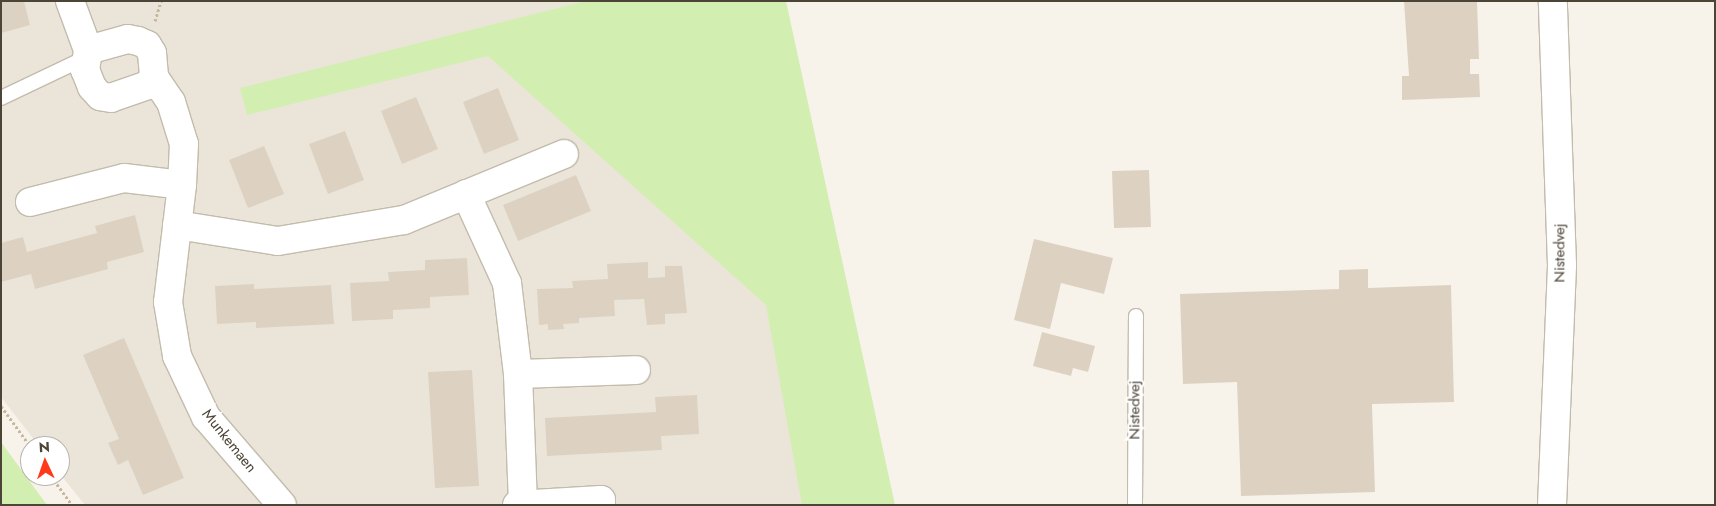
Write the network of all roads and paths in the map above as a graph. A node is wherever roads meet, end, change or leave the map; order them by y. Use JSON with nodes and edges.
{"nodes":[{"id":1,"x":70,"y":1,"type":"edge"},
{"id":2,"x":1553,"y":1,"type":"edge"},
{"id":3,"x":86,"y":54,"type":"junction"},
{"id":4,"x":154,"y":77,"type":"junction"},
{"id":5,"x":1,"y":98,"type":"edge"},
{"id":6,"x":564,"y":154,"type":"dead end"},
{"id":7,"x":182,"y":185,"type":"junction"},
{"id":8,"x":466,"y":194,"type":"junction"},
{"id":9,"x":30,"y":202,"type":"dead end"},
{"id":10,"x":177,"y":225,"type":"junction"},
{"id":11,"x":1136,"y":316,"type":"dead end"},
{"id":12,"x":636,"y":370,"type":"dead end"},
{"id":13,"x":518,"y":374,"type":"junction"},
{"id":14,"x":1,"y":406,"type":"edge"},
{"id":15,"x":23,"y":436,"type":"edge"},
{"id":16,"x":58,"y":486,"type":"edge"},
{"id":17,"x":523,"y":504,"type":"edge"},
{"id":18,"x":72,"y":505,"type":"edge"},
{"id":19,"x":282,"y":505,"type":"edge"},
{"id":20,"x":517,"y":505,"type":"edge"},
{"id":21,"x":601,"y":505,"type":"edge"},
{"id":22,"x":1135,"y":505,"type":"edge"},
{"id":23,"x":1552,"y":505,"type":"edge"}],
"edges":[{"from":1,"to":3,"type":"street"},
{"from":2,"to":23,"type":"street","name":"Nistedvej"},
{"from":3,"to":4,"type":"street","name":"Munkemaen"},
{"from":3,"to":4,"type":"street"},
{"from":3,"to":5,"type":"lane"},
{"from":4,"to":7,"type":"street","name":"Munkemaen"},
{"from":6,"to":8,"type":"street"},
{"from":7,"to":9,"type":"street"},
{"from":7,"to":10,"type":"street","name":"Munkemaen"},
{"from":8,"to":10,"type":"street"},
{"from":8,"to":13,"type":"street"},
{"from":10,"to":19,"type":"street","name":"Munkemaen"},
{"from":11,"to":22,"type":"lane","name":"Nistedvej"},
{"from":12,"to":13,"type":"street"},
{"from":13,"to":17,"type":"street"},
{"from":14,"to":15,"type":"path"},
{"from":16,"to":18,"type":"path"},
{"from":17,"to":20,"type":"street"},
{"from":17,"to":21,"type":"street"}]}
